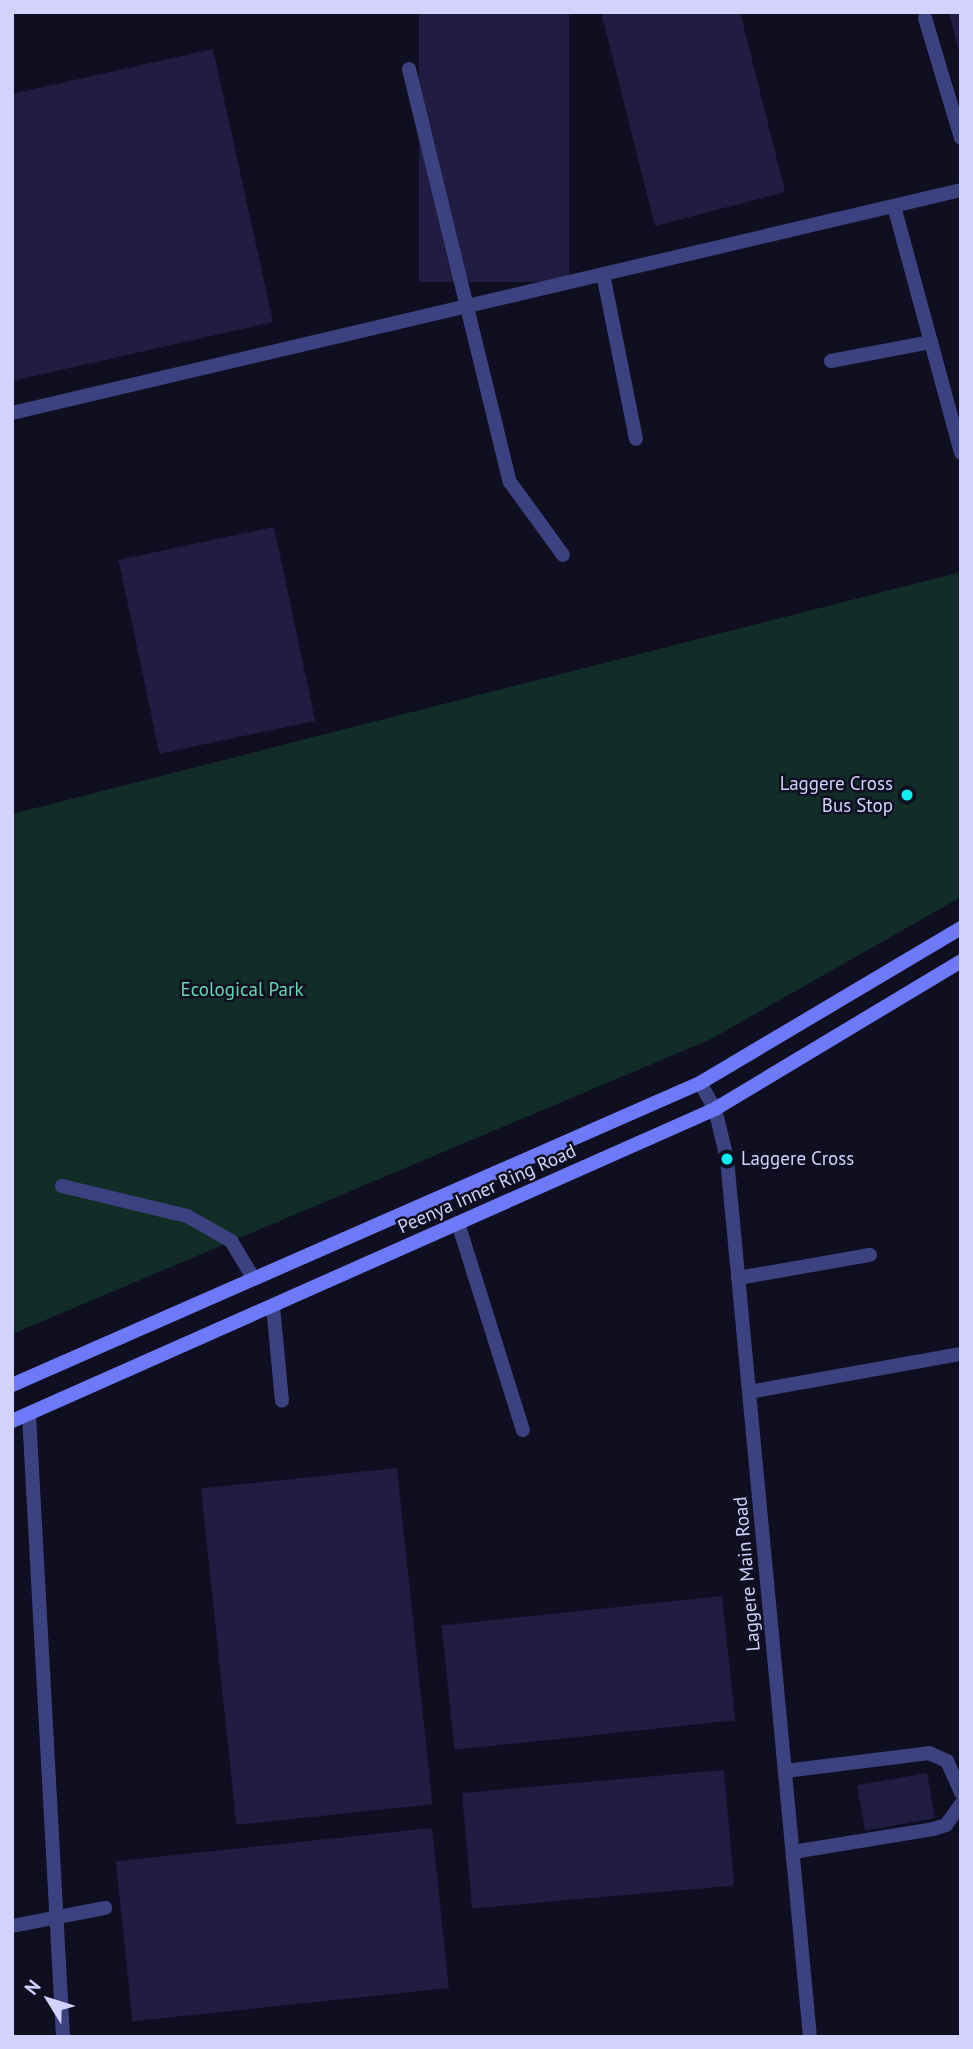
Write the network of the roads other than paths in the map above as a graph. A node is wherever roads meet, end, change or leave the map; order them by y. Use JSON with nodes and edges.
{"nodes":[{"id":1,"x":925,"y":18,"type":"dead end"},
{"id":2,"x":409,"y":69,"type":"dead end"},
{"id":3,"x":961,"y":138,"type":"edge"},
{"id":4,"x":961,"y":190,"type":"edge"},
{"id":5,"x":894,"y":206,"type":"junction"},
{"id":6,"x":603,"y":274,"type":"junction"},
{"id":7,"x":465,"y":307,"type":"junction"},
{"id":8,"x":931,"y":342,"type":"junction"},
{"id":9,"x":831,"y":361,"type":"dead end"},
{"id":10,"x":12,"y":413,"type":"edge"},
{"id":11,"x":636,"y":439,"type":"dead end"},
{"id":12,"x":961,"y":453,"type":"edge"},
{"id":13,"x":563,"y":555,"type":"dead end"},
{"id":14,"x":961,"y":928,"type":"edge"},
{"id":15,"x":961,"y":961,"type":"edge"},
{"id":16,"x":700,"y":1083,"type":"junction"},
{"id":17,"x":715,"y":1109,"type":"junction"},
{"id":18,"x":62,"y":1186,"type":"dead end"},
{"id":19,"x":458,"y":1223,"type":"junction"},
{"id":20,"x":870,"y":1255,"type":"dead end"},
{"id":21,"x":738,"y":1278,"type":"junction"},
{"id":22,"x":254,"y":1279,"type":"junction"},
{"id":23,"x":273,"y":1306,"type":"junction"},
{"id":24,"x":961,"y":1354,"type":"edge"},
{"id":25,"x":12,"y":1385,"type":"edge"},
{"id":26,"x":749,"y":1392,"type":"junction"},
{"id":27,"x":282,"y":1401,"type":"dead end"},
{"id":28,"x":29,"y":1415,"type":"junction"},
{"id":29,"x":12,"y":1421,"type":"edge"},
{"id":30,"x":523,"y":1430,"type":"dead end"},
{"id":31,"x":785,"y":1770,"type":"junction"},
{"id":32,"x":961,"y":1793,"type":"edge"},
{"id":33,"x":961,"y":1804,"type":"edge"},
{"id":34,"x":793,"y":1852,"type":"junction"},
{"id":35,"x":105,"y":1908,"type":"dead end"},
{"id":36,"x":57,"y":1920,"type":"junction"},
{"id":37,"x":12,"y":1926,"type":"edge"},
{"id":38,"x":63,"y":2037,"type":"edge"},
{"id":39,"x":810,"y":2037,"type":"edge"}],
"edges":[{"from":1,"to":3,"type":"street"},
{"from":2,"to":7,"type":"street"},
{"from":4,"to":5,"type":"street"},
{"from":5,"to":6,"type":"street"},
{"from":5,"to":8,"type":"street"},
{"from":6,"to":7,"type":"street"},
{"from":6,"to":11,"type":"street"},
{"from":7,"to":10,"type":"street"},
{"from":7,"to":13,"type":"street"},
{"from":8,"to":9,"type":"street"},
{"from":8,"to":12,"type":"street"},
{"from":14,"to":16,"type":"main road","name":"Peenya Inner Ring Road"},
{"from":15,"to":17,"type":"main road","name":"Peenya Inner Ring Road"},
{"from":16,"to":17,"type":"street","name":"Laggere Main Road"},
{"from":16,"to":22,"type":"main road","name":"Peenya Inner Ring Road"},
{"from":17,"to":19,"type":"main road","name":"Peenya Inner Ring Road"},
{"from":17,"to":21,"type":"street","name":"Laggere Main Road"},
{"from":18,"to":22,"type":"street"},
{"from":19,"to":23,"type":"main road","name":"Peenya Inner Ring Road"},
{"from":19,"to":30,"type":"street"},
{"from":20,"to":21,"type":"street"},
{"from":21,"to":26,"type":"street","name":"Laggere Main Road"},
{"from":22,"to":25,"type":"main road","name":"Peenya Inner Ring Road"},
{"from":23,"to":27,"type":"street"},
{"from":23,"to":28,"type":"main road","name":"Peenya Inner Ring Road"},
{"from":24,"to":26,"type":"street"},
{"from":26,"to":31,"type":"street","name":"Laggere Main Road"},
{"from":28,"to":29,"type":"main road","name":"Peenya Inner Ring Road"},
{"from":28,"to":36,"type":"street"},
{"from":31,"to":32,"type":"street"},
{"from":31,"to":34,"type":"street","name":"Laggere Main Road"},
{"from":33,"to":34,"type":"street"},
{"from":34,"to":39,"type":"street","name":"Laggere Main Road"},
{"from":35,"to":36,"type":"street"},
{"from":36,"to":37,"type":"street"},
{"from":36,"to":38,"type":"street"}]}
